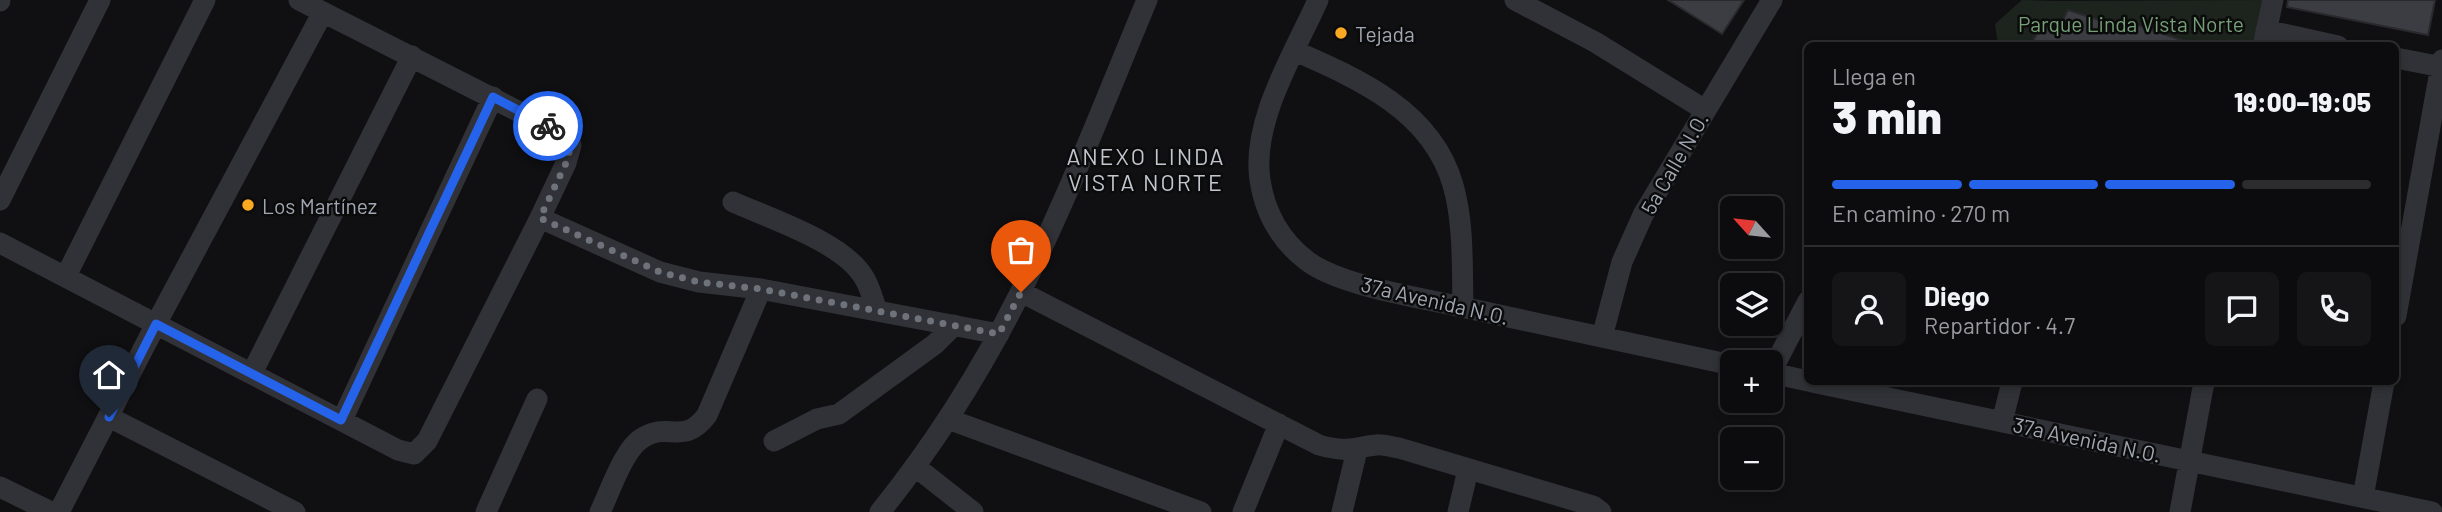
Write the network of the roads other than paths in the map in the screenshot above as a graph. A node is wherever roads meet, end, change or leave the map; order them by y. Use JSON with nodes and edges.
{"nodes":[{"id":1,"x":100,"y":0,"type":"edge"},
{"id":2,"x":205,"y":0,"type":"edge"},
{"id":3,"x":299,"y":0,"type":"edge"},
{"id":4,"x":1147,"y":0,"type":"edge"},
{"id":5,"x":1318,"y":0,"type":"edge"},
{"id":6,"x":1514,"y":0,"type":"edge"},
{"id":7,"x":1772,"y":0,"type":"edge"},
{"id":8,"x":2273,"y":0,"type":"edge"},
{"id":9,"x":323,"y":12,"type":"junction"},
{"id":10,"x":2265,"y":38,"type":"edge"},
{"id":11,"x":2302,"y":42,"type":"edge"},
{"id":12,"x":1295,"y":51,"type":"junction"},
{"id":13,"x":412,"y":56,"type":"junction"},
{"id":14,"x":2399,"y":58,"type":"edge"},
{"id":15,"x":2442,"y":65,"type":"edge"},
{"id":16,"x":493,"y":97,"type":"junction"},
{"id":17,"x":1704,"y":110,"type":"junction"},
{"id":18,"x":0,"y":200,"type":"edge"},
{"id":19,"x":733,"y":202,"type":"dead end"},
{"id":20,"x":540,"y":218,"type":"junction"},
{"id":21,"x":0,"y":243,"type":"edge"},
{"id":22,"x":66,"y":276,"type":"junction"},
{"id":23,"x":761,"y":289,"type":"junction"},
{"id":24,"x":1021,"y":292,"type":"junction"},
{"id":25,"x":2399,"y":300,"type":"edge"},
{"id":26,"x":1463,"y":307,"type":"junction"},
{"id":27,"x":1804,"y":309,"type":"edge"},
{"id":28,"x":877,"y":311,"type":"junction"},
{"id":29,"x":156,"y":324,"type":"junction"},
{"id":30,"x":954,"y":325,"type":"junction"},
{"id":31,"x":999,"y":334,"type":"junction"},
{"id":32,"x":1602,"y":337,"type":"junction"},
{"id":33,"x":1783,"y":350,"type":"edge"},
{"id":34,"x":1720,"y":362,"type":"edge"},
{"id":35,"x":252,"y":373,"type":"junction"},
{"id":36,"x":1783,"y":375,"type":"edge"},
{"id":37,"x":1804,"y":380,"type":"edge"},
{"id":38,"x":1829,"y":385,"type":"edge"},
{"id":39,"x":2011,"y":385,"type":"edge"},
{"id":40,"x":2203,"y":385,"type":"edge"},
{"id":41,"x":2383,"y":385,"type":"edge"},
{"id":42,"x":537,"y":399,"type":"dead end"},
{"id":43,"x":109,"y":417,"type":"junction"},
{"id":44,"x":948,"y":419,"type":"junction"},
{"id":45,"x":341,"y":420,"type":"junction"},
{"id":46,"x":2002,"y":422,"type":"junction"},
{"id":47,"x":1279,"y":424,"type":"junction"},
{"id":48,"x":774,"y":441,"type":"dead end"},
{"id":49,"x":1357,"y":450,"type":"junction"},
{"id":50,"x":2190,"y":461,"type":"junction"},
{"id":51,"x":916,"y":467,"type":"junction"},
{"id":52,"x":1468,"y":470,"type":"junction"},
{"id":53,"x":0,"y":486,"type":"edge"},
{"id":54,"x":2363,"y":497,"type":"junction"},
{"id":55,"x":51,"y":512,"type":"edge"},
{"id":56,"x":59,"y":512,"type":"edge"},
{"id":57,"x":295,"y":512,"type":"edge"},
{"id":58,"x":486,"y":512,"type":"edge"},
{"id":59,"x":600,"y":512,"type":"edge"},
{"id":60,"x":880,"y":512,"type":"edge"},
{"id":61,"x":973,"y":512,"type":"edge"},
{"id":62,"x":1201,"y":512,"type":"edge"},
{"id":63,"x":1243,"y":512,"type":"edge"},
{"id":64,"x":1342,"y":512,"type":"edge"},
{"id":65,"x":1458,"y":512,"type":"edge"},
{"id":66,"x":1601,"y":512,"type":"edge"},
{"id":67,"x":2180,"y":512,"type":"edge"},
{"id":68,"x":2432,"y":512,"type":"edge"}],
"edges":[{"from":1,"to":18,"type":"street"},
{"from":2,"to":22,"type":"street"},
{"from":3,"to":9,"type":"street"},
{"from":4,"to":24,"type":"street"},
{"from":5,"to":12,"type":"street","name":"37a Avenida N.O."},
{"from":6,"to":17,"type":"street"},
{"from":7,"to":17,"type":"street","name":"5a Calle N.O."},
{"from":8,"to":10,"type":"street"},
{"from":9,"to":13,"type":"street"},
{"from":9,"to":29,"type":"street"},
{"from":10,"to":11,"type":"street"},
{"from":12,"to":26,"type":"street"},
{"from":12,"to":26,"type":"street","name":"37a Avenida N.O."},
{"from":13,"to":16,"type":"street"},
{"from":13,"to":35,"type":"street"},
{"from":14,"to":15,"type":"street"},
{"from":15,"to":25,"type":"street"},
{"from":16,"to":20,"type":"street"},
{"from":16,"to":45,"type":"street"},
{"from":17,"to":32,"type":"street","name":"5a Calle N.O."},
{"from":19,"to":28,"type":"street"},
{"from":20,"to":23,"type":"street"},
{"from":20,"to":45,"type":"street"},
{"from":21,"to":22,"type":"street"},
{"from":22,"to":29,"type":"street"},
{"from":23,"to":28,"type":"street"},
{"from":23,"to":59,"type":"street"},
{"from":24,"to":31,"type":"street"},
{"from":24,"to":47,"type":"street"},
{"from":26,"to":32,"type":"street","name":"37a Avenida N.O."},
{"from":27,"to":33,"type":"street"},
{"from":28,"to":30,"type":"street"},
{"from":29,"to":35,"type":"street"},
{"from":29,"to":43,"type":"street"},
{"from":30,"to":31,"type":"street"},
{"from":30,"to":48,"type":"street"},
{"from":31,"to":44,"type":"street"},
{"from":32,"to":34,"type":"street","name":"37a Avenida N.O."},
{"from":35,"to":45,"type":"street"},
{"from":36,"to":37,"type":"street","name":"37a Avenida N.O."},
{"from":38,"to":46,"type":"street","name":"37a Avenida N.O."},
{"from":39,"to":46,"type":"street"},
{"from":40,"to":50,"type":"street"},
{"from":41,"to":54,"type":"street"},
{"from":42,"to":58,"type":"street"},
{"from":43,"to":56,"type":"street"},
{"from":43,"to":57,"type":"street"},
{"from":44,"to":51,"type":"street"},
{"from":44,"to":62,"type":"street"},
{"from":46,"to":50,"type":"street","name":"37a Avenida N.O."},
{"from":47,"to":49,"type":"street"},
{"from":47,"to":63,"type":"street"},
{"from":49,"to":52,"type":"street"},
{"from":49,"to":64,"type":"street"},
{"from":50,"to":54,"type":"street","name":"37a Avenida N.O."},
{"from":50,"to":67,"type":"street"},
{"from":51,"to":60,"type":"street"},
{"from":51,"to":61,"type":"street"},
{"from":52,"to":65,"type":"street"},
{"from":52,"to":66,"type":"street"},
{"from":53,"to":55,"type":"street"},
{"from":54,"to":68,"type":"street","name":"37a Avenida N.O."}]}
